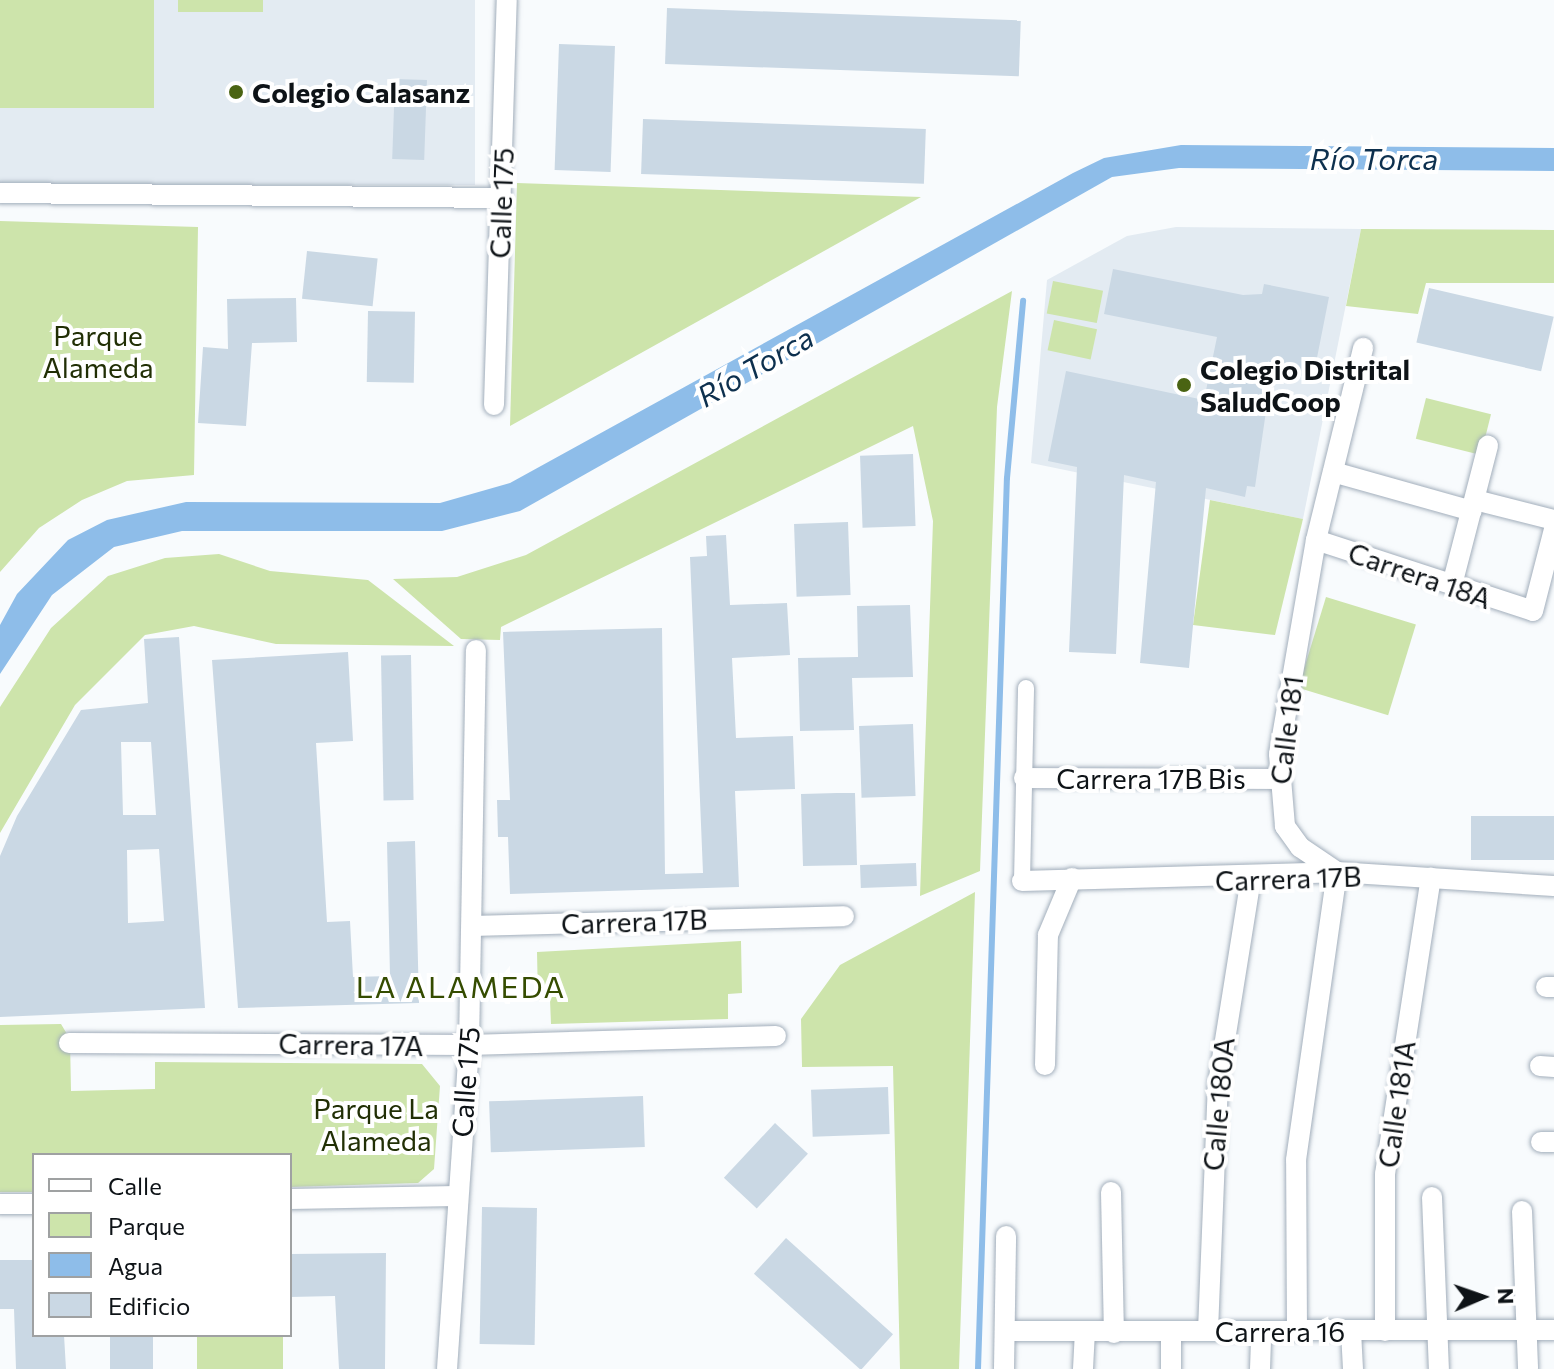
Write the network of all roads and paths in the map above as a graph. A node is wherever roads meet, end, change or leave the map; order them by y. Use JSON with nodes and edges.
{"nodes":[{"id":1,"x":507,"y":0,"type":"edge"},
{"id":2,"x":0,"y":193,"type":"edge"},
{"id":3,"x":502,"y":198,"type":"junction"},
{"id":4,"x":1363,"y":348,"type":"dead end"},
{"id":5,"x":494,"y":405,"type":"dead end"},
{"id":6,"x":1488,"y":446,"type":"dead end"},
{"id":7,"x":1333,"y":472,"type":"junction"},
{"id":8,"x":1474,"y":506,"type":"junction"},
{"id":9,"x":1554,"y":520,"type":"edge"},
{"id":10,"x":1554,"y":529,"type":"edge"},
{"id":11,"x":1316,"y":540,"type":"junction"},
{"id":12,"x":1452,"y":585,"type":"junction"},
{"id":13,"x":476,"y":650,"type":"dead end"},
{"id":14,"x":1026,"y":688,"type":"dead end"},
{"id":15,"x":1024,"y":778,"type":"junction"},
{"id":16,"x":1278,"y":779,"type":"junction"},
{"id":17,"x":1337,"y":872,"type":"junction"},
{"id":18,"x":1072,"y":878,"type":"junction"},
{"id":19,"x":1431,"y":878,"type":"junction"},
{"id":20,"x":1251,"y":879,"type":"junction"},
{"id":21,"x":1022,"y":881,"type":"joint"},
{"id":22,"x":1554,"y":886,"type":"edge"},
{"id":23,"x":844,"y":916,"type":"dead end"},
{"id":24,"x":472,"y":926,"type":"junction"},
{"id":25,"x":776,"y":1036,"type":"dead end"},
{"id":26,"x":69,"y":1043,"type":"dead end"},
{"id":27,"x":469,"y":1045,"type":"junction"},
{"id":28,"x":1045,"y":1065,"type":"dead end"},
{"id":29,"x":1111,"y":1192,"type":"dead end"},
{"id":30,"x":457,"y":1196,"type":"junction"},
{"id":31,"x":1432,"y":1197,"type":"dead end"},
{"id":32,"x":292,"y":1199,"type":"edge"},
{"id":33,"x":0,"y":1204,"type":"edge"},
{"id":34,"x":32,"y":1204,"type":"edge"},
{"id":35,"x":1522,"y":1211,"type":"dead end"},
{"id":36,"x":1006,"y":1236,"type":"dead end"},
{"id":37,"x":1527,"y":1330,"type":"junction"},
{"id":38,"x":1554,"y":1330,"type":"edge"},
{"id":39,"x":1005,"y":1331,"type":"junction"},
{"id":40,"x":1208,"y":1331,"type":"junction"},
{"id":41,"x":1297,"y":1331,"type":"junction"},
{"id":42,"x":1351,"y":1331,"type":"junction"},
{"id":43,"x":1385,"y":1331,"type":"junction"},
{"id":44,"x":1438,"y":1331,"type":"junction"},
{"id":45,"x":1261,"y":1332,"type":"junction"},
{"id":46,"x":1114,"y":1333,"type":"junction"},
{"id":47,"x":1171,"y":1333,"type":"junction"},
{"id":48,"x":1085,"y":1334,"type":"junction"},
{"id":49,"x":447,"y":1369,"type":"edge"},
{"id":50,"x":1004,"y":1369,"type":"edge"},
{"id":51,"x":1083,"y":1369,"type":"edge"},
{"id":52,"x":1171,"y":1369,"type":"edge"},
{"id":53,"x":1260,"y":1369,"type":"edge"},
{"id":54,"x":1353,"y":1369,"type":"edge"},
{"id":55,"x":1439,"y":1369,"type":"edge"},
{"id":56,"x":1528,"y":1369,"type":"edge"}],
"edges":[{"from":1,"to":3,"type":"street","name":"Calle 175"},
{"from":2,"to":3,"type":"street"},
{"from":3,"to":5,"type":"street","name":"Calle 175"},
{"from":4,"to":7,"type":"street","name":"Calle 181"},
{"from":6,"to":8,"type":"street"},
{"from":7,"to":8,"type":"street"},
{"from":7,"to":11,"type":"street","name":"Calle 181"},
{"from":8,"to":9,"type":"street"},
{"from":8,"to":12,"type":"street"},
{"from":10,"to":12,"type":"street","name":"Carrera 18A"},
{"from":11,"to":12,"type":"street","name":"Carrera 18A"},
{"from":11,"to":16,"type":"street","name":"Calle 181"},
{"from":13,"to":24,"type":"street","name":"Calle 175"},
{"from":14,"to":15,"type":"street"},
{"from":15,"to":16,"type":"street","name":"Carrera 17B Bis"},
{"from":15,"to":21,"type":"street"},
{"from":16,"to":17,"type":"street","name":"Calle 181"},
{"from":17,"to":19,"type":"street","name":"Carrera 17B"},
{"from":17,"to":20,"type":"street","name":"Carrera 17B"},
{"from":17,"to":41,"type":"street"},
{"from":18,"to":20,"type":"street","name":"Carrera 17B"},
{"from":18,"to":21,"type":"street","name":"Carrera 17B"},
{"from":18,"to":28,"type":"street"},
{"from":19,"to":22,"type":"street","name":"Carrera 17B"},
{"from":19,"to":43,"type":"street","name":"Calle 181A"},
{"from":20,"to":40,"type":"street","name":"Calle 180A"},
{"from":23,"to":24,"type":"street","name":"Carrera 17B"},
{"from":24,"to":27,"type":"street","name":"Calle 175"},
{"from":25,"to":27,"type":"street","name":"Carrera 17A"},
{"from":26,"to":27,"type":"street","name":"Carrera 17A"},
{"from":27,"to":30,"type":"street","name":"Calle 175"},
{"from":29,"to":46,"type":"street"},
{"from":30,"to":32,"type":"street"},
{"from":30,"to":49,"type":"street","name":"Calle 175"},
{"from":31,"to":44,"type":"street"},
{"from":33,"to":34,"type":"street"},
{"from":35,"to":37,"type":"street"},
{"from":36,"to":39,"type":"street"},
{"from":37,"to":38,"type":"street","name":"Carrera 16"},
{"from":37,"to":44,"type":"street","name":"Carrera 16"},
{"from":37,"to":56,"type":"street"},
{"from":39,"to":48,"type":"street","name":"Carrera 16"},
{"from":39,"to":50,"type":"street"},
{"from":40,"to":45,"type":"street","name":"Carrera 16"},
{"from":40,"to":47,"type":"street","name":"Carrera 16"},
{"from":41,"to":42,"type":"street","name":"Carrera 16"},
{"from":41,"to":45,"type":"street","name":"Carrera 16"},
{"from":42,"to":43,"type":"street","name":"Carrera 16"},
{"from":42,"to":54,"type":"street"},
{"from":43,"to":44,"type":"street","name":"Carrera 16"},
{"from":44,"to":55,"type":"street"},
{"from":45,"to":53,"type":"street"},
{"from":46,"to":47,"type":"street","name":"Carrera 16"},
{"from":46,"to":48,"type":"street","name":"Carrera 16"},
{"from":47,"to":52,"type":"street"},
{"from":48,"to":51,"type":"street"}]}
